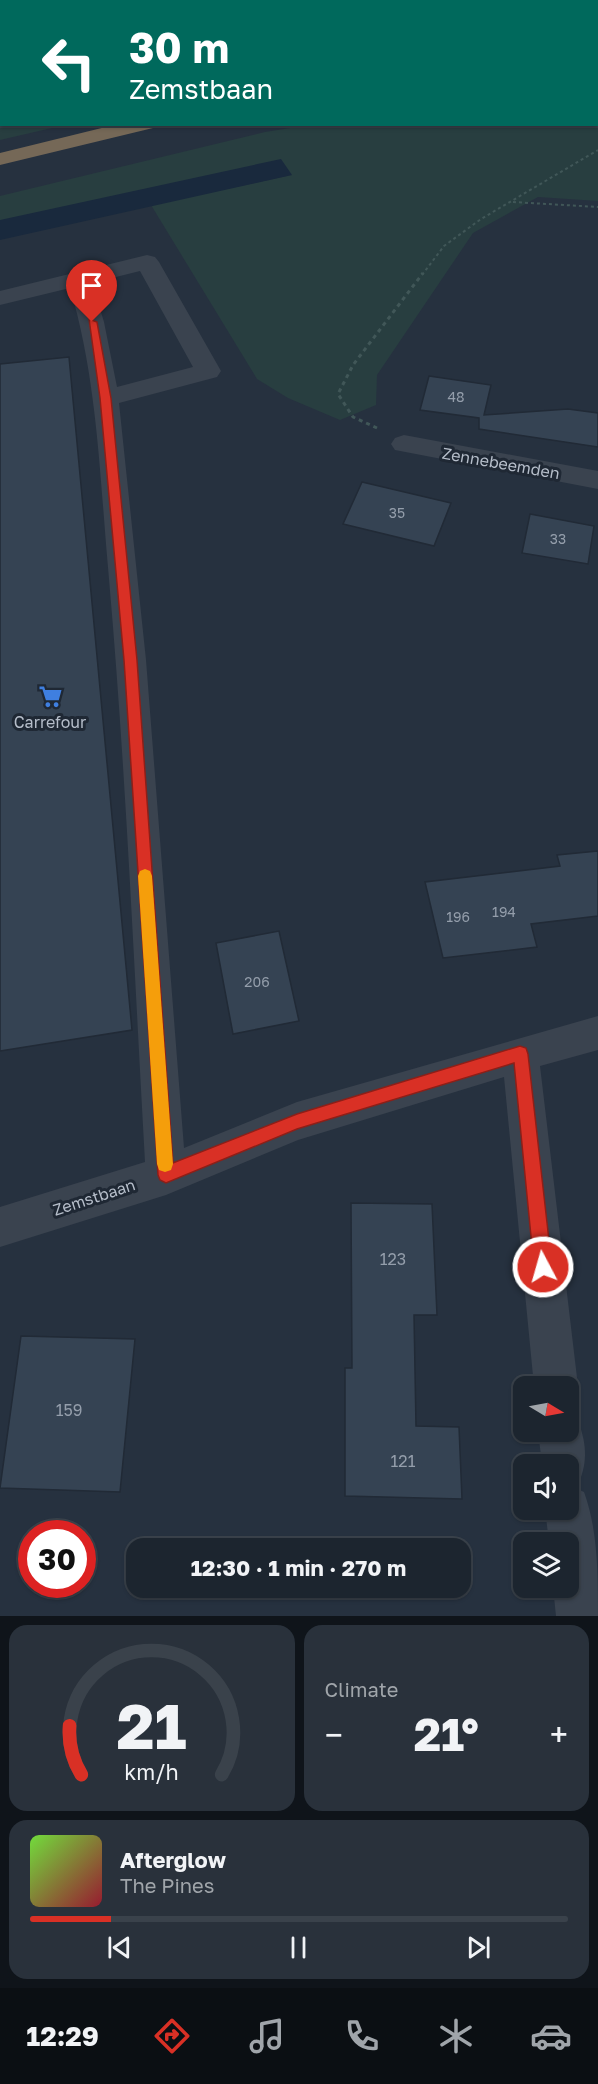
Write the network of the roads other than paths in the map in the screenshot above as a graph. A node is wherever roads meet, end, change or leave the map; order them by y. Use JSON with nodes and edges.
{"nodes":[{"id":1,"x":138,"y":126,"type":"edge"},
{"id":2,"x":0,"y":159,"type":"edge"},
{"id":3,"x":79,"y":279,"type":"junction"},
{"id":4,"x":0,"y":298,"type":"edge"},
{"id":5,"x":106,"y":398,"type":"junction"},
{"id":6,"x":404,"y":444,"type":"road end"},
{"id":7,"x":598,"y":480,"type":"edge"},
{"id":8,"x":598,"y":1033,"type":"edge"},
{"id":9,"x":520,"y":1054,"type":"junction"},
{"id":10,"x":166,"y":1175,"type":"junction"},
{"id":11,"x":0,"y":1227,"type":"edge"},
{"id":12,"x":555,"y":1376,"type":"edge"},
{"id":13,"x":569,"y":1520,"type":"edge"},
{"id":14,"x":580,"y":1616,"type":"edge"}],
"edges":[{"from":1,"to":2,"type":"highway"},
{"from":3,"to":4,"type":"street"},
{"from":3,"to":5,"type":"street"},
{"from":3,"to":5,"type":"street"},
{"from":5,"to":10,"type":"street"},
{"from":6,"to":7,"type":"street","name":"Zennebeemden"},
{"from":8,"to":9,"type":"street","name":"Zemstbaan"},
{"from":9,"to":10,"type":"street","name":"Zemstbaan"},
{"from":9,"to":12,"type":"street"},
{"from":10,"to":11,"type":"street","name":"Zemstbaan"},
{"from":13,"to":14,"type":"street"}]}
